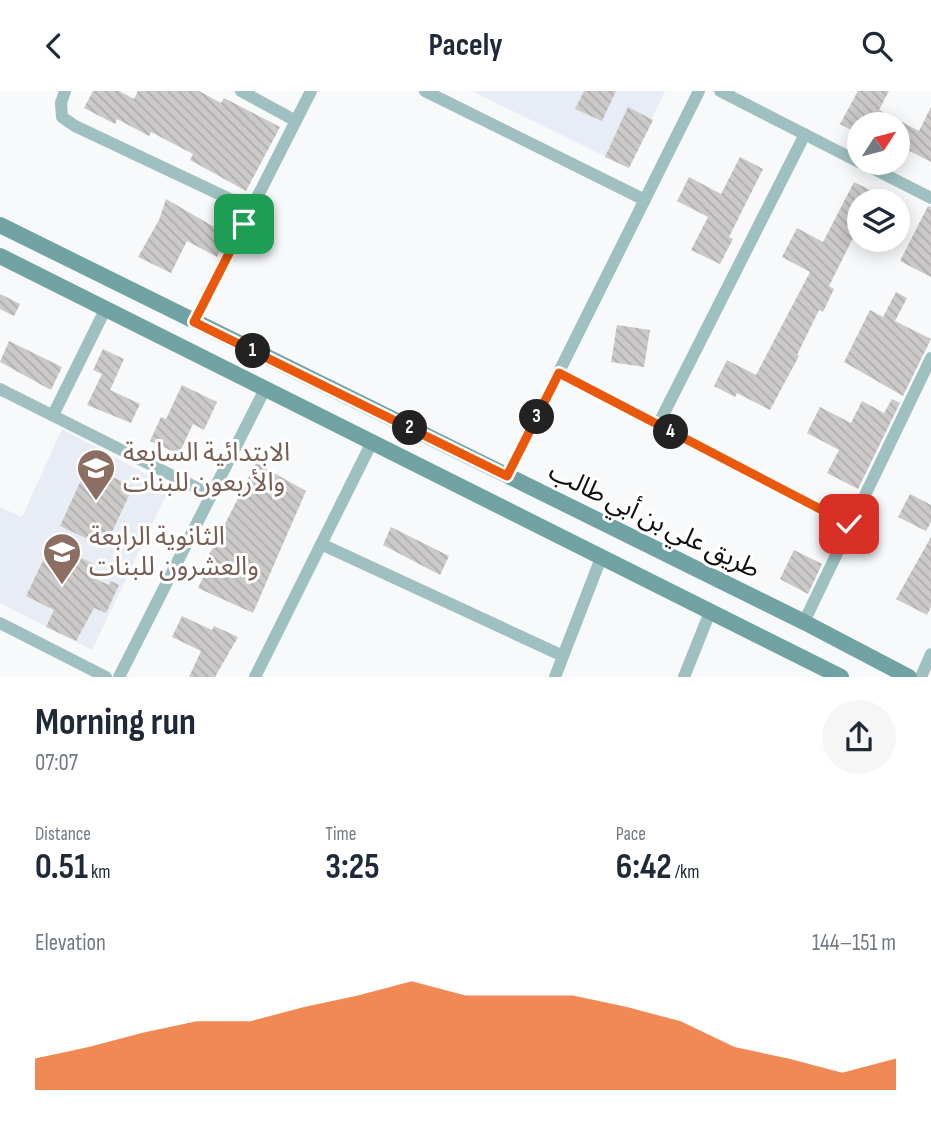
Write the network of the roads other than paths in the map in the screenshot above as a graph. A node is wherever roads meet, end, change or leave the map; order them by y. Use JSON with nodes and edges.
{"nodes":[{"id":1,"x":65,"y":91,"type":"edge"},
{"id":2,"x":241,"y":91,"type":"edge"},
{"id":3,"x":311,"y":91,"type":"edge"},
{"id":4,"x":425,"y":91,"type":"edge"},
{"id":5,"x":699,"y":91,"type":"edge"},
{"id":6,"x":720,"y":91,"type":"edge"},
{"id":7,"x":296,"y":121,"type":"junction"},
{"id":8,"x":805,"y":134,"type":"junction"},
{"id":9,"x":847,"y":155,"type":"edge"},
{"id":10,"x":886,"y":175,"type":"edge"},
{"id":11,"x":931,"y":198,"type":"edge"},
{"id":12,"x":645,"y":200,"type":"junction"},
{"id":13,"x":251,"y":209,"type":"junction"},
{"id":14,"x":0,"y":225,"type":"edge"},
{"id":15,"x":0,"y":256,"type":"edge"},
{"id":16,"x":105,"y":310,"type":"junction"},
{"id":17,"x":194,"y":322,"type":"junction"},
{"id":18,"x":931,"y":358,"type":"edge"},
{"id":19,"x":559,"y":373,"type":"junction"},
{"id":20,"x":0,"y":389,"type":"edge"},
{"id":21,"x":264,"y":391,"type":"junction"},
{"id":22,"x":53,"y":415,"type":"junction"},
{"id":23,"x":658,"y":425,"type":"junction"},
{"id":24,"x":371,"y":444,"type":"junction"},
{"id":25,"x":507,"y":476,"type":"junction"},
{"id":26,"x":211,"y":495,"type":"junction"},
{"id":27,"x":849,"y":524,"type":"junction"},
{"id":28,"x":321,"y":544,"type":"junction"},
{"id":29,"x":600,"y":558,"type":"junction"},
{"id":30,"x":710,"y":612,"type":"junction"},
{"id":31,"x":804,"y":622,"type":"junction"},
{"id":32,"x":0,"y":623,"type":"edge"},
{"id":33,"x":931,"y":654,"type":"edge"},
{"id":34,"x":563,"y":656,"type":"junction"},
{"id":35,"x":106,"y":677,"type":"edge"},
{"id":36,"x":119,"y":677,"type":"edge"},
{"id":37,"x":255,"y":677,"type":"edge"},
{"id":38,"x":555,"y":677,"type":"edge"},
{"id":39,"x":684,"y":677,"type":"edge"},
{"id":40,"x":841,"y":677,"type":"edge"},
{"id":41,"x":909,"y":677,"type":"edge"},
{"id":42,"x":922,"y":677,"type":"edge"}],
"edges":[{"from":1,"to":13,"type":"street"},
{"from":2,"to":7,"type":"street"},
{"from":3,"to":7,"type":"street"},
{"from":4,"to":12,"type":"street"},
{"from":5,"to":12,"type":"street"},
{"from":6,"to":8,"type":"street"},
{"from":7,"to":13,"type":"street"},
{"from":8,"to":9,"type":"street"},
{"from":8,"to":23,"type":"street"},
{"from":10,"to":11,"type":"street"},
{"from":12,"to":19,"type":"street"},
{"from":13,"to":17,"type":"street"},
{"from":14,"to":17,"type":"main road","name":"طريق علي بن أبي طالب"},
{"from":15,"to":16,"type":"main road"},
{"from":16,"to":21,"type":"main road"},
{"from":16,"to":22,"type":"street"},
{"from":17,"to":25,"type":"main road","name":"طريق علي بن أبي طالب"},
{"from":18,"to":27,"type":"street"},
{"from":19,"to":23,"type":"street"},
{"from":19,"to":25,"type":"street"},
{"from":20,"to":22,"type":"street"},
{"from":21,"to":24,"type":"main road"},
{"from":21,"to":26,"type":"street"},
{"from":22,"to":26,"type":"street"},
{"from":23,"to":27,"type":"street"},
{"from":24,"to":28,"type":"street"},
{"from":24,"to":29,"type":"main road"},
{"from":25,"to":31,"type":"main road","name":"طريق علي بن أبي طالب"},
{"from":26,"to":36,"type":"street"},
{"from":27,"to":31,"type":"street"},
{"from":28,"to":34,"type":"street"},
{"from":28,"to":37,"type":"street"},
{"from":29,"to":30,"type":"main road"},
{"from":29,"to":34,"type":"street"},
{"from":30,"to":39,"type":"street"},
{"from":30,"to":40,"type":"main road"},
{"from":31,"to":41,"type":"main road","name":"طريق علي بن أبي طالب"},
{"from":32,"to":35,"type":"street"},
{"from":33,"to":42,"type":"street"},
{"from":34,"to":38,"type":"street"}]}
